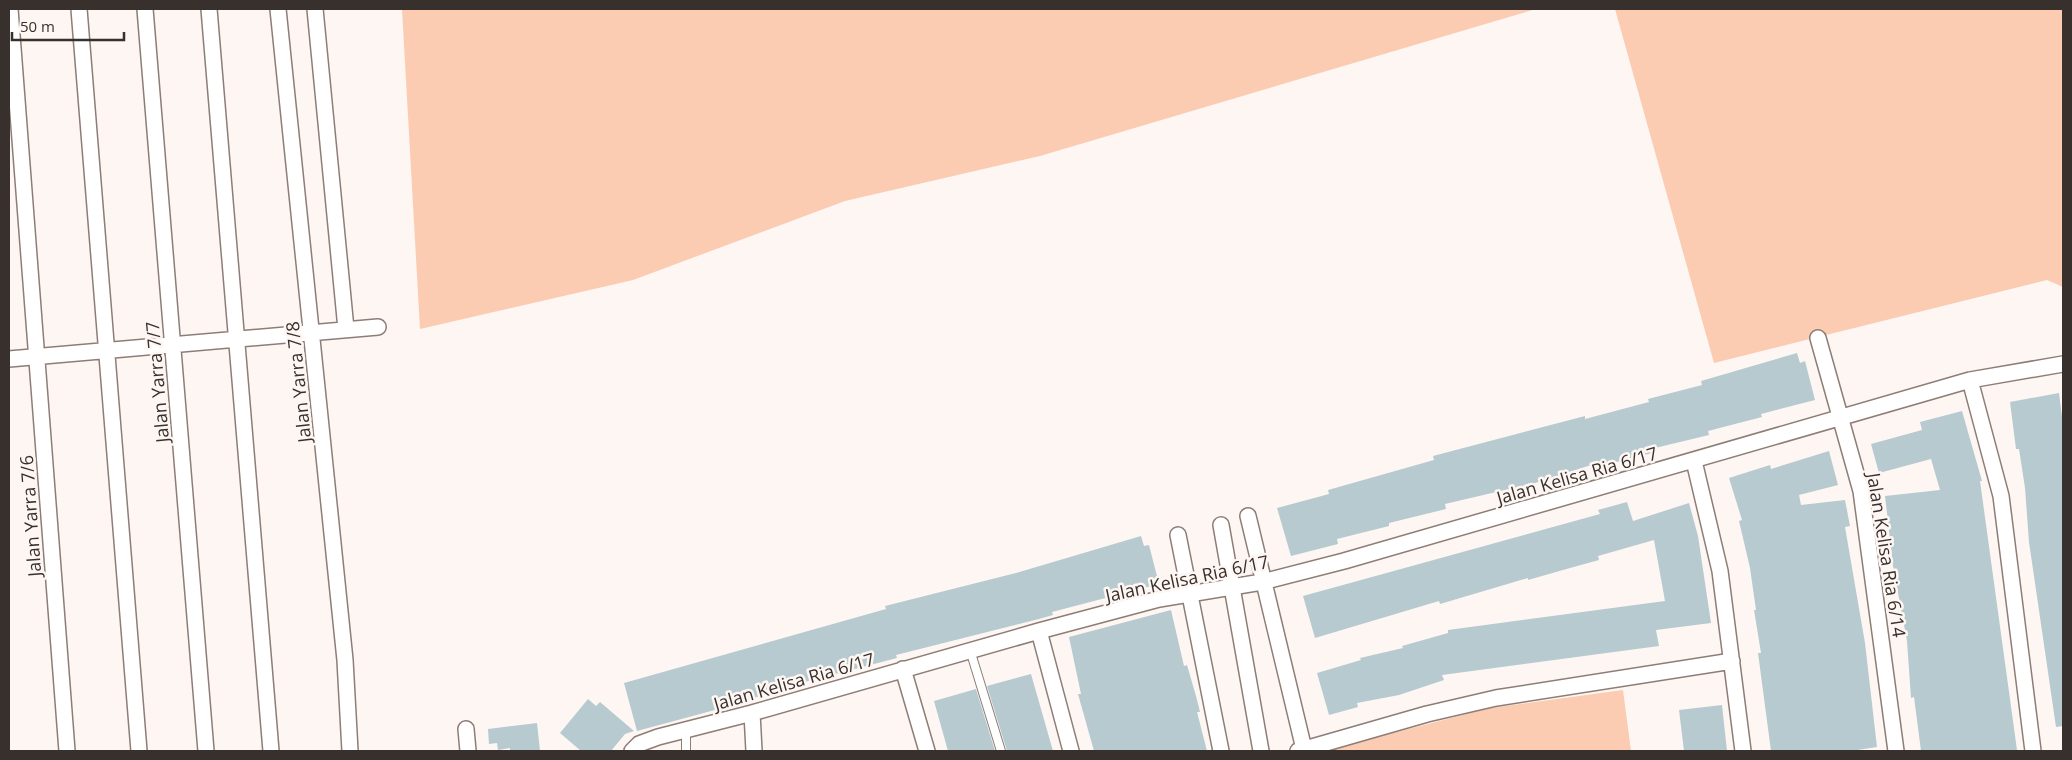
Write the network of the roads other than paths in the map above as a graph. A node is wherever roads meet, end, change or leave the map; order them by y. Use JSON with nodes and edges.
{"nodes":[{"id":1,"x":10,"y":9,"type":"edge"},
{"id":2,"x":78,"y":9,"type":"edge"},
{"id":3,"x":145,"y":9,"type":"edge"},
{"id":4,"x":209,"y":9,"type":"edge"},
{"id":5,"x":278,"y":9,"type":"edge"},
{"id":6,"x":316,"y":9,"type":"edge"},
{"id":7,"x":378,"y":327,"type":"dead end"},
{"id":8,"x":346,"y":330,"type":"junction"},
{"id":9,"x":311,"y":333,"type":"junction"},
{"id":10,"x":1818,"y":338,"type":"dead end"},
{"id":11,"x":237,"y":339,"type":"junction"},
{"id":12,"x":172,"y":345,"type":"junction"},
{"id":13,"x":106,"y":350,"type":"junction"},
{"id":14,"x":36,"y":357,"type":"junction"},
{"id":15,"x":9,"y":359,"type":"edge"},
{"id":16,"x":2063,"y":364,"type":"edge"},
{"id":17,"x":1970,"y":380,"type":"junction"},
{"id":18,"x":1840,"y":417,"type":"junction"},
{"id":19,"x":1694,"y":461,"type":"junction"},
{"id":20,"x":1248,"y":516,"type":"dead end"},
{"id":21,"x":1221,"y":525,"type":"dead end"},
{"id":22,"x":1178,"y":536,"type":"dead end"},
{"id":23,"x":1262,"y":582,"type":"junction"},
{"id":24,"x":1230,"y":587,"type":"junction"},
{"id":25,"x":1189,"y":593,"type":"junction"},
{"id":26,"x":1039,"y":631,"type":"junction"},
{"id":27,"x":970,"y":650,"type":"junction"},
{"id":28,"x":1732,"y":661,"type":"junction"},
{"id":29,"x":903,"y":670,"type":"junction"},
{"id":30,"x":752,"y":713,"type":"junction"},
{"id":31,"x":466,"y":729,"type":"dead end"},
{"id":32,"x":686,"y":730,"type":"junction"},
{"id":33,"x":1301,"y":750,"type":"edge"},
{"id":34,"x":67,"y":751,"type":"edge"},
{"id":35,"x":139,"y":751,"type":"edge"},
{"id":36,"x":206,"y":751,"type":"edge"},
{"id":37,"x":271,"y":751,"type":"edge"},
{"id":38,"x":350,"y":751,"type":"edge"},
{"id":39,"x":468,"y":751,"type":"edge"},
{"id":40,"x":632,"y":751,"type":"edge"},
{"id":41,"x":686,"y":751,"type":"edge"},
{"id":42,"x":754,"y":751,"type":"edge"},
{"id":43,"x":927,"y":751,"type":"edge"},
{"id":44,"x":1001,"y":751,"type":"edge"},
{"id":45,"x":1071,"y":751,"type":"edge"},
{"id":46,"x":1221,"y":751,"type":"edge"},
{"id":47,"x":1261,"y":751,"type":"edge"},
{"id":48,"x":1743,"y":751,"type":"edge"},
{"id":49,"x":1896,"y":751,"type":"edge"},
{"id":50,"x":2033,"y":751,"type":"edge"}],
"edges":[{"from":1,"to":14,"type":"street","name":"Jalan Yarra 7/6"},
{"from":2,"to":13,"type":"street"},
{"from":3,"to":12,"type":"street","name":"Jalan Yarra 7/7"},
{"from":4,"to":11,"type":"street"},
{"from":5,"to":9,"type":"street","name":"Jalan Yarra 7/8"},
{"from":6,"to":8,"type":"street"},
{"from":7,"to":8,"type":"street"},
{"from":8,"to":9,"type":"street"},
{"from":9,"to":11,"type":"street"},
{"from":9,"to":38,"type":"street","name":"Jalan Yarra 7/8"},
{"from":10,"to":18,"type":"street","name":"Jalan Kelisa Ria 6/14"},
{"from":11,"to":12,"type":"street"},
{"from":11,"to":37,"type":"street"},
{"from":12,"to":13,"type":"street"},
{"from":12,"to":36,"type":"street","name":"Jalan Yarra 7/7"},
{"from":13,"to":14,"type":"street"},
{"from":13,"to":35,"type":"street"},
{"from":14,"to":15,"type":"street"},
{"from":14,"to":34,"type":"street","name":"Jalan Yarra 7/6"},
{"from":16,"to":17,"type":"street","name":"Jalan Kelisa Ria 6/17"},
{"from":17,"to":18,"type":"street","name":"Jalan Kelisa Ria 6/17"},
{"from":17,"to":50,"type":"street"},
{"from":18,"to":19,"type":"street","name":"Jalan Kelisa Ria 6/17"},
{"from":18,"to":49,"type":"street","name":"Jalan Kelisa Ria 6/14"},
{"from":19,"to":23,"type":"street","name":"Jalan Kelisa Ria 6/17"},
{"from":19,"to":28,"type":"street"},
{"from":20,"to":23,"type":"street"},
{"from":21,"to":24,"type":"street"},
{"from":22,"to":25,"type":"street"},
{"from":23,"to":24,"type":"street","name":"Jalan Kelisa Ria 6/17"},
{"from":23,"to":33,"type":"street"},
{"from":24,"to":25,"type":"street","name":"Jalan Kelisa Ria 6/17"},
{"from":24,"to":47,"type":"street"},
{"from":25,"to":26,"type":"street","name":"Jalan Kelisa Ria 6/17"},
{"from":25,"to":46,"type":"street"},
{"from":26,"to":27,"type":"street","name":"Jalan Kelisa Ria 6/17"},
{"from":26,"to":45,"type":"street"},
{"from":27,"to":29,"type":"street","name":"Jalan Kelisa Ria 6/17"},
{"from":27,"to":44,"type":"lane"},
{"from":28,"to":33,"type":"street"},
{"from":28,"to":48,"type":"street"},
{"from":29,"to":30,"type":"street","name":"Jalan Kelisa Ria 6/17"},
{"from":29,"to":43,"type":"street"},
{"from":30,"to":32,"type":"street","name":"Jalan Kelisa Ria 6/17"},
{"from":30,"to":42,"type":"street"},
{"from":31,"to":39,"type":"street"},
{"from":32,"to":40,"type":"street","name":"Jalan Kelisa Ria 6/17"},
{"from":32,"to":41,"type":"lane"}]}
